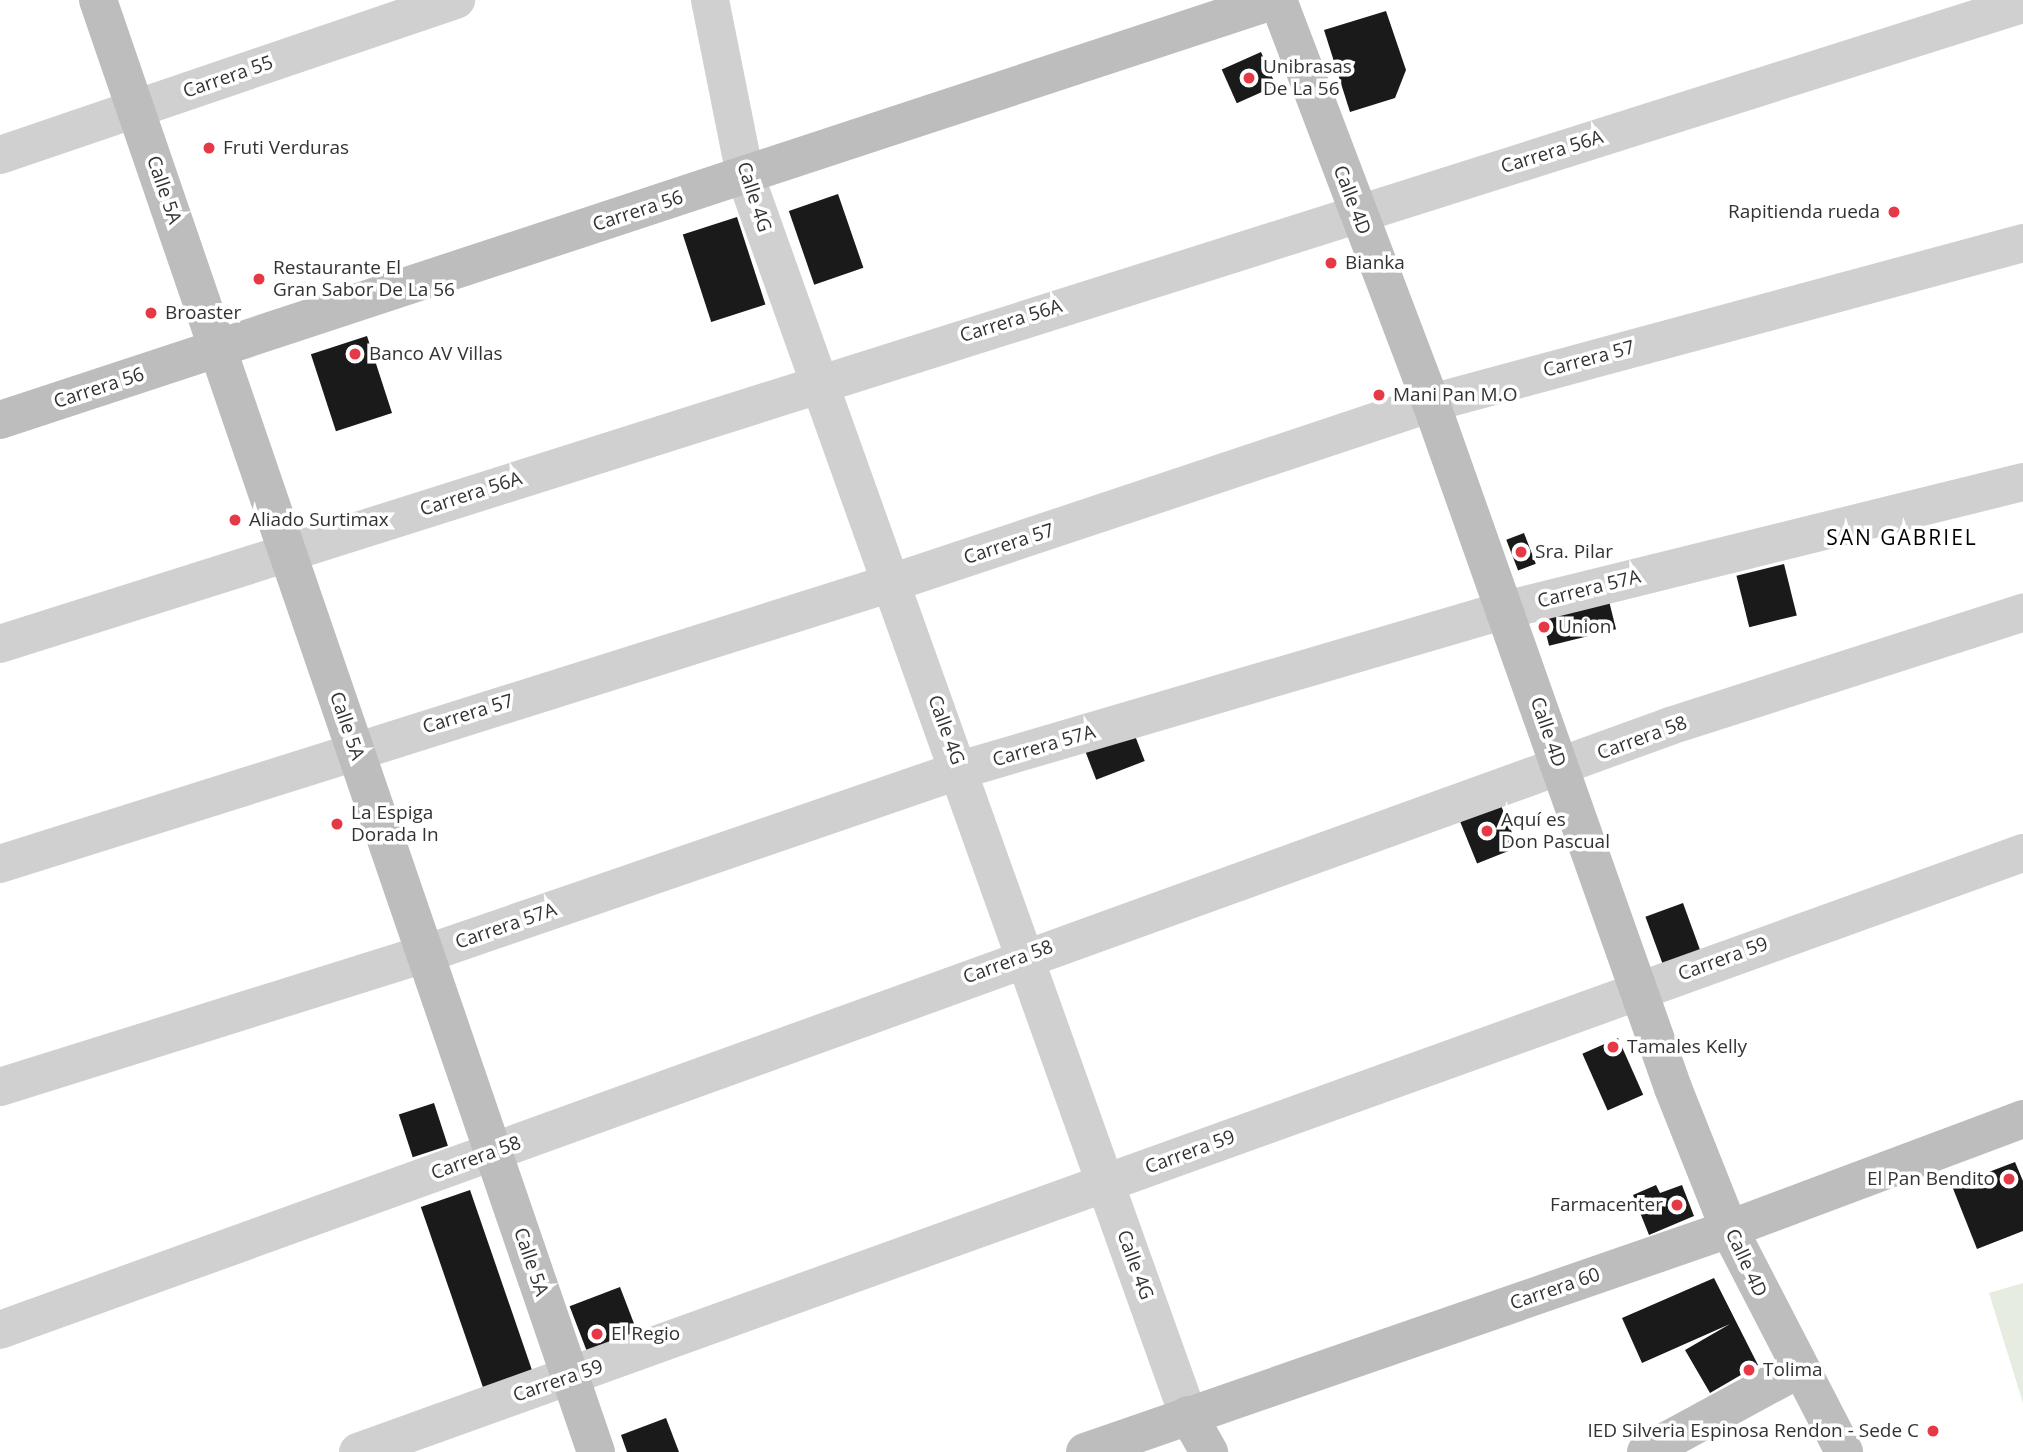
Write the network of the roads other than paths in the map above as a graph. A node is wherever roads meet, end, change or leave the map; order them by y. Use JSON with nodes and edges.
{"nodes":[{"id":1,"x":98,"y":0,"type":"edge"},
{"id":2,"x":456,"y":0,"type":"edge"},
{"id":3,"x":710,"y":0,"type":"edge"},
{"id":4,"x":1276,"y":0,"type":"edge"},
{"id":5,"x":2023,"y":4,"type":"edge"},
{"id":6,"x":136,"y":108,"type":"junction"},
{"id":7,"x":0,"y":155,"type":"edge"},
{"id":8,"x":745,"y":175,"type":"junction"},
{"id":9,"x":1356,"y":213,"type":"junction"},
{"id":10,"x":2023,"y":243,"type":"edge"},
{"id":11,"x":218,"y":349,"type":"junction"},
{"id":12,"x":818,"y":382,"type":"junction"},
{"id":13,"x":1431,"y":403,"type":"junction"},
{"id":14,"x":0,"y":420,"type":"edge"},
{"id":15,"x":2023,"y":482,"type":"edge"},
{"id":16,"x":288,"y":552,"type":"junction"},
{"id":17,"x":891,"y":583,"type":"junction"},
{"id":18,"x":1505,"y":610,"type":"junction"},
{"id":19,"x":2023,"y":612,"type":"edge"},
{"id":20,"x":0,"y":644,"type":"edge"},
{"id":21,"x":355,"y":750,"type":"junction"},
{"id":22,"x":1560,"y":768,"type":"junction"},
{"id":23,"x":960,"y":770,"type":"junction"},
{"id":24,"x":2023,"y":853,"type":"edge"},
{"id":25,"x":0,"y":864,"type":"edge"},
{"id":26,"x":425,"y":954,"type":"junction"},
{"id":27,"x":1025,"y":956,"type":"junction"},
{"id":28,"x":1638,"y":989,"type":"junction"},
{"id":29,"x":0,"y":1087,"type":"edge"},
{"id":30,"x":2023,"y":1119,"type":"edge"},
{"id":31,"x":493,"y":1152,"type":"junction"},
{"id":32,"x":1105,"y":1182,"type":"junction"},
{"id":33,"x":1730,"y":1230,"type":"junction"},
{"id":34,"x":0,"y":1330,"type":"edge"},
{"id":35,"x":1797,"y":1370,"type":"junction"},
{"id":36,"x":570,"y":1376,"type":"junction"},
{"id":37,"x":1188,"y":1415,"type":"junction"},
{"id":38,"x":358,"y":1452,"type":"edge"},
{"id":39,"x":596,"y":1452,"type":"edge"},
{"id":40,"x":1085,"y":1452,"type":"edge"},
{"id":41,"x":1209,"y":1452,"type":"edge"},
{"id":42,"x":1646,"y":1452,"type":"edge"},
{"id":43,"x":1844,"y":1452,"type":"edge"}],
"edges":[{"from":1,"to":6,"type":"street","name":"Calle 5A"},
{"from":2,"to":6,"type":"street","name":"Carrera 55"},
{"from":3,"to":8,"type":"street","name":"Calle 4G"},
{"from":4,"to":8,"type":"street","name":"Carrera 56"},
{"from":4,"to":9,"type":"street","name":"Calle 4D"},
{"from":5,"to":9,"type":"street","name":"Carrera 56A"},
{"from":6,"to":7,"type":"street","name":"Carrera 55"},
{"from":6,"to":11,"type":"street","name":"Calle 5A"},
{"from":8,"to":11,"type":"street","name":"Carrera 56"},
{"from":8,"to":12,"type":"street","name":"Calle 4G"},
{"from":9,"to":12,"type":"street","name":"Carrera 56A"},
{"from":9,"to":13,"type":"street","name":"Calle 4D"},
{"from":10,"to":13,"type":"street","name":"Carrera 57"},
{"from":11,"to":14,"type":"street","name":"Carrera 56"},
{"from":11,"to":16,"type":"street","name":"Calle 5A"},
{"from":12,"to":16,"type":"street","name":"Carrera 56A"},
{"from":12,"to":17,"type":"street","name":"Calle 4G"},
{"from":13,"to":17,"type":"street","name":"Carrera 57"},
{"from":13,"to":18,"type":"street","name":"Calle 4D"},
{"from":15,"to":18,"type":"street","name":"Carrera 57A"},
{"from":16,"to":20,"type":"street","name":"Carrera 56A"},
{"from":16,"to":21,"type":"street","name":"Calle 5A"},
{"from":17,"to":21,"type":"street","name":"Carrera 57"},
{"from":17,"to":23,"type":"street","name":"Calle 4G"},
{"from":18,"to":22,"type":"street","name":"Calle 4D"},
{"from":18,"to":23,"type":"street","name":"Carrera 57A"},
{"from":19,"to":22,"type":"street","name":"Carrera 58"},
{"from":21,"to":25,"type":"street","name":"Carrera 57"},
{"from":21,"to":26,"type":"street","name":"Calle 5A"},
{"from":22,"to":27,"type":"street","name":"Carrera 58"},
{"from":22,"to":28,"type":"street","name":"Calle 4D"},
{"from":23,"to":26,"type":"street","name":"Carrera 57A"},
{"from":23,"to":27,"type":"street","name":"Calle 4G"},
{"from":24,"to":28,"type":"street","name":"Carrera 59"},
{"from":26,"to":29,"type":"street","name":"Carrera 57A"},
{"from":26,"to":31,"type":"street","name":"Calle 5A"},
{"from":27,"to":31,"type":"street","name":"Carrera 58"},
{"from":27,"to":32,"type":"street","name":"Calle 4G"},
{"from":28,"to":32,"type":"street","name":"Carrera 59"},
{"from":28,"to":33,"type":"street","name":"Calle 4D"},
{"from":30,"to":33,"type":"street","name":"Carrera 60"},
{"from":31,"to":34,"type":"street","name":"Carrera 58"},
{"from":31,"to":36,"type":"street","name":"Calle 5A"},
{"from":32,"to":36,"type":"street","name":"Carrera 59"},
{"from":32,"to":37,"type":"street","name":"Calle 4G"},
{"from":33,"to":35,"type":"street","name":"Calle 4D"},
{"from":33,"to":37,"type":"street","name":"Carrera 60"},
{"from":35,"to":42,"type":"street"},
{"from":35,"to":43,"type":"street","name":"Calle 4D"},
{"from":36,"to":38,"type":"street","name":"Carrera 59"},
{"from":36,"to":39,"type":"street","name":"Calle 5A"},
{"from":37,"to":40,"type":"street","name":"Carrera 60"},
{"from":37,"to":41,"type":"street","name":"Calle 4G"}]}
